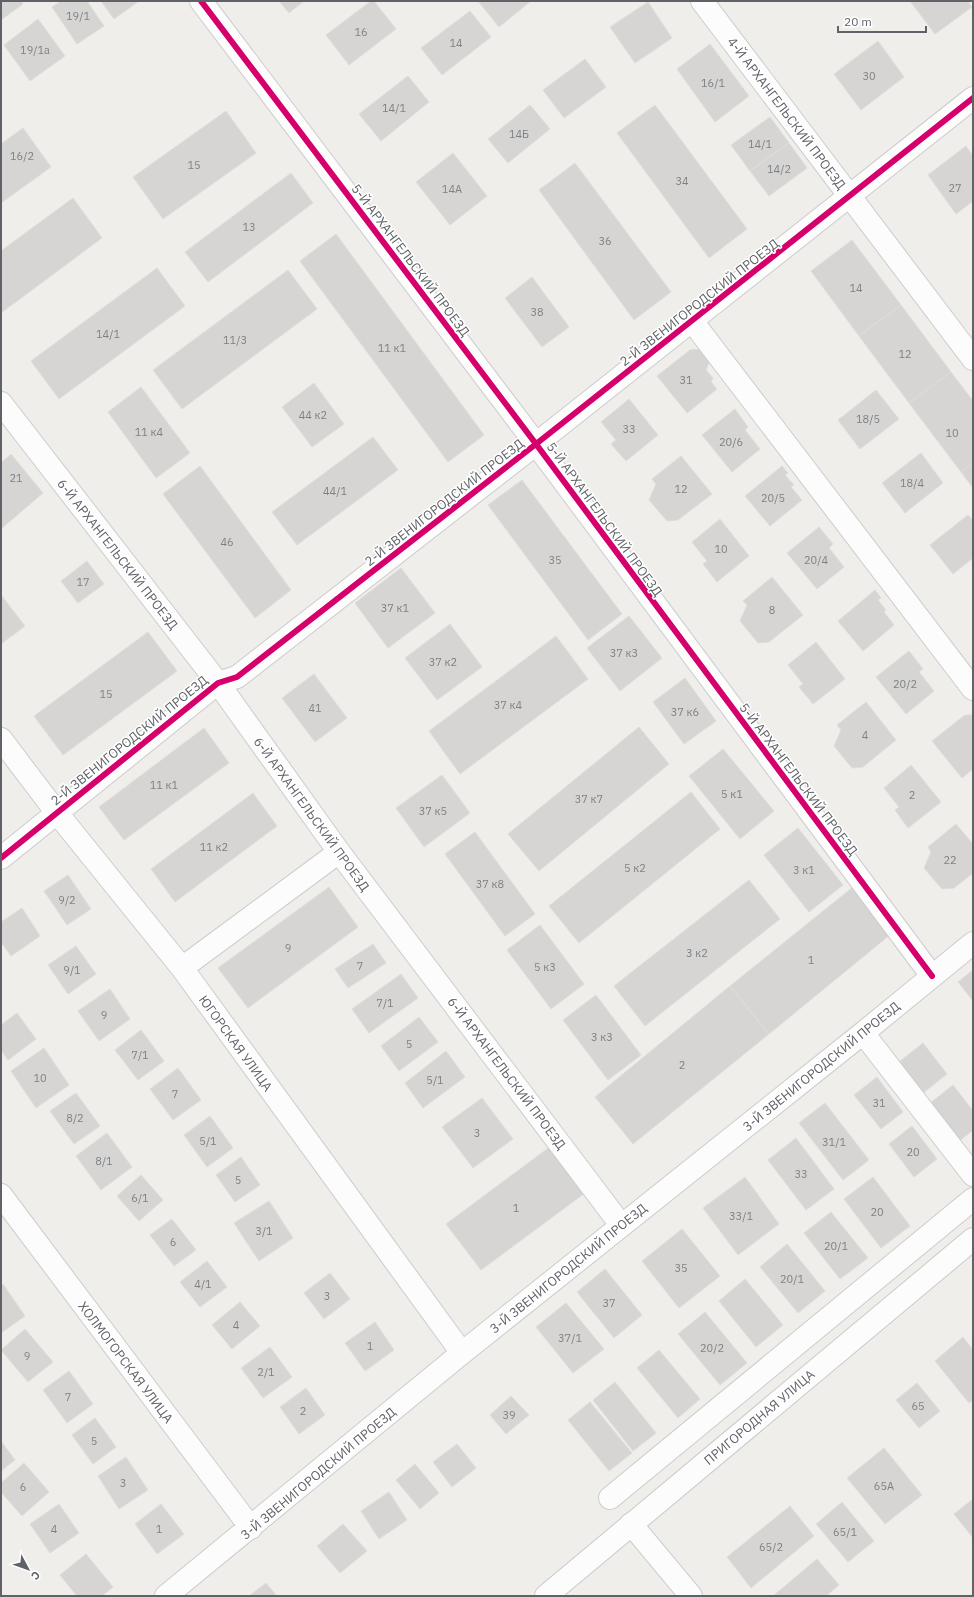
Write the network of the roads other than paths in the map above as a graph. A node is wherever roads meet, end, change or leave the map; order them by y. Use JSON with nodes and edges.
{"nodes":[{"id":1,"x":201,"y":1,"type":"edge"},
{"id":2,"x":702,"y":1,"type":"edge"},
{"id":3,"x":973,"y":98,"type":"edge"},
{"id":4,"x":850,"y":196,"type":"junction"},
{"id":5,"x":692,"y":321,"type":"junction"},
{"id":6,"x":973,"y":359,"type":"edge"},
{"id":7,"x":4,"y":415,"type":"edge"},
{"id":8,"x":536,"y":444,"type":"junction"},
{"id":9,"x":218,"y":683,"type":"junction"},
{"id":10,"x":973,"y":689,"type":"edge"},
{"id":11,"x":1,"y":739,"type":"edge"},
{"id":12,"x":57,"y":813,"type":"junction"},
{"id":13,"x":339,"y":852,"type":"junction"},
{"id":14,"x":1,"y":858,"type":"edge"},
{"id":15,"x":973,"y":943,"type":"edge"},
{"id":16,"x":182,"y":968,"type":"junction"},
{"id":17,"x":932,"y":976,"type":"junction"},
{"id":18,"x":863,"y":1033,"type":"junction"},
{"id":19,"x":973,"y":1175,"type":"edge"},
{"id":20,"x":1,"y":1194,"type":"edge"},
{"id":21,"x":973,"y":1199,"type":"edge"},
{"id":22,"x":621,"y":1225,"type":"junction"},
{"id":23,"x":973,"y":1239,"type":"edge"},
{"id":24,"x":462,"y":1353,"type":"junction"},
{"id":25,"x":610,"y":1498,"type":"dead end"},
{"id":26,"x":631,"y":1524,"type":"junction"},
{"id":27,"x":251,"y":1528,"type":"junction"},
{"id":28,"x":166,"y":1596,"type":"edge"},
{"id":29,"x":546,"y":1596,"type":"edge"},
{"id":30,"x":691,"y":1596,"type":"edge"}],
"edges":[{"from":1,"to":8,"type":"street","name":"5-Й АРХАНГЕЛЬСКИЙ ПРОЕЗД"},
{"from":2,"to":4,"type":"street","name":"4-Й АРХАНГЕЛЬСКИЙ ПРОЕЗД"},
{"from":3,"to":4,"type":"street","name":"2-Й ЗВЕНИГОРОДСКИЙ ПРОЕЗД"},
{"from":4,"to":5,"type":"street","name":"2-Й ЗВЕНИГОРОДСКИЙ ПРОЕЗД"},
{"from":4,"to":6,"type":"street","name":"4-Й АРХАНГЕЛЬСКИЙ ПРОЕЗД"},
{"from":5,"to":8,"type":"street","name":"2-Й ЗВЕНИГОРОДСКИЙ ПРОЕЗД"},
{"from":5,"to":10,"type":"street"},
{"from":7,"to":9,"type":"street","name":"6-Й АРХАНГЕЛЬСКИЙ ПРОЕЗД"},
{"from":8,"to":9,"type":"street","name":"2-Й ЗВЕНИГОРОДСКИЙ ПРОЕЗД"},
{"from":8,"to":17,"type":"street","name":"5-Й АРХАНГЕЛЬСКИЙ ПРОЕЗД"},
{"from":9,"to":12,"type":"street","name":"2-Й ЗВЕНИГОРОДСКИЙ ПРОЕЗД"},
{"from":9,"to":13,"type":"street","name":"6-Й АРХАНГЕЛЬСКИЙ ПРОЕЗД"},
{"from":11,"to":12,"type":"street","name":"ЮГОРСКАЯ УЛИЦА"},
{"from":12,"to":14,"type":"street","name":"2-Й ЗВЕНИГОРОДСКИЙ ПРОЕЗД"},
{"from":12,"to":16,"type":"street","name":"ЮГОРСКАЯ УЛИЦА"},
{"from":13,"to":16,"type":"street"},
{"from":13,"to":22,"type":"street","name":"6-Й АРХАНГЕЛЬСКИЙ ПРОЕЗД"},
{"from":15,"to":17,"type":"street","name":"3-Й ЗВЕНИГОРОДСКИЙ ПРОЕЗД"},
{"from":16,"to":24,"type":"street","name":"ЮГОРСКАЯ УЛИЦА"},
{"from":17,"to":18,"type":"street","name":"3-Й ЗВЕНИГОРОДСКИЙ ПРОЕЗД"},
{"from":18,"to":19,"type":"street"},
{"from":18,"to":22,"type":"street","name":"3-Й ЗВЕНИГОРОДСКИЙ ПРОЕЗД"},
{"from":20,"to":27,"type":"street","name":"ХОЛМОГОРСКАЯ УЛИЦА"},
{"from":21,"to":25,"type":"street"},
{"from":22,"to":24,"type":"street","name":"3-Й ЗВЕНИГОРОДСКИЙ ПРОЕЗД"},
{"from":23,"to":26,"type":"street","name":"ПРИГОРОДНАЯ УЛИЦА"},
{"from":24,"to":27,"type":"street","name":"3-Й ЗВЕНИГОРОДСКИЙ ПРОЕЗД"},
{"from":26,"to":29,"type":"street","name":"ПРИГОРОДНАЯ УЛИЦА"},
{"from":26,"to":30,"type":"street"},
{"from":27,"to":28,"type":"street","name":"3-Й ЗВЕНИГОРОДСКИЙ ПРОЕЗД"}]}
